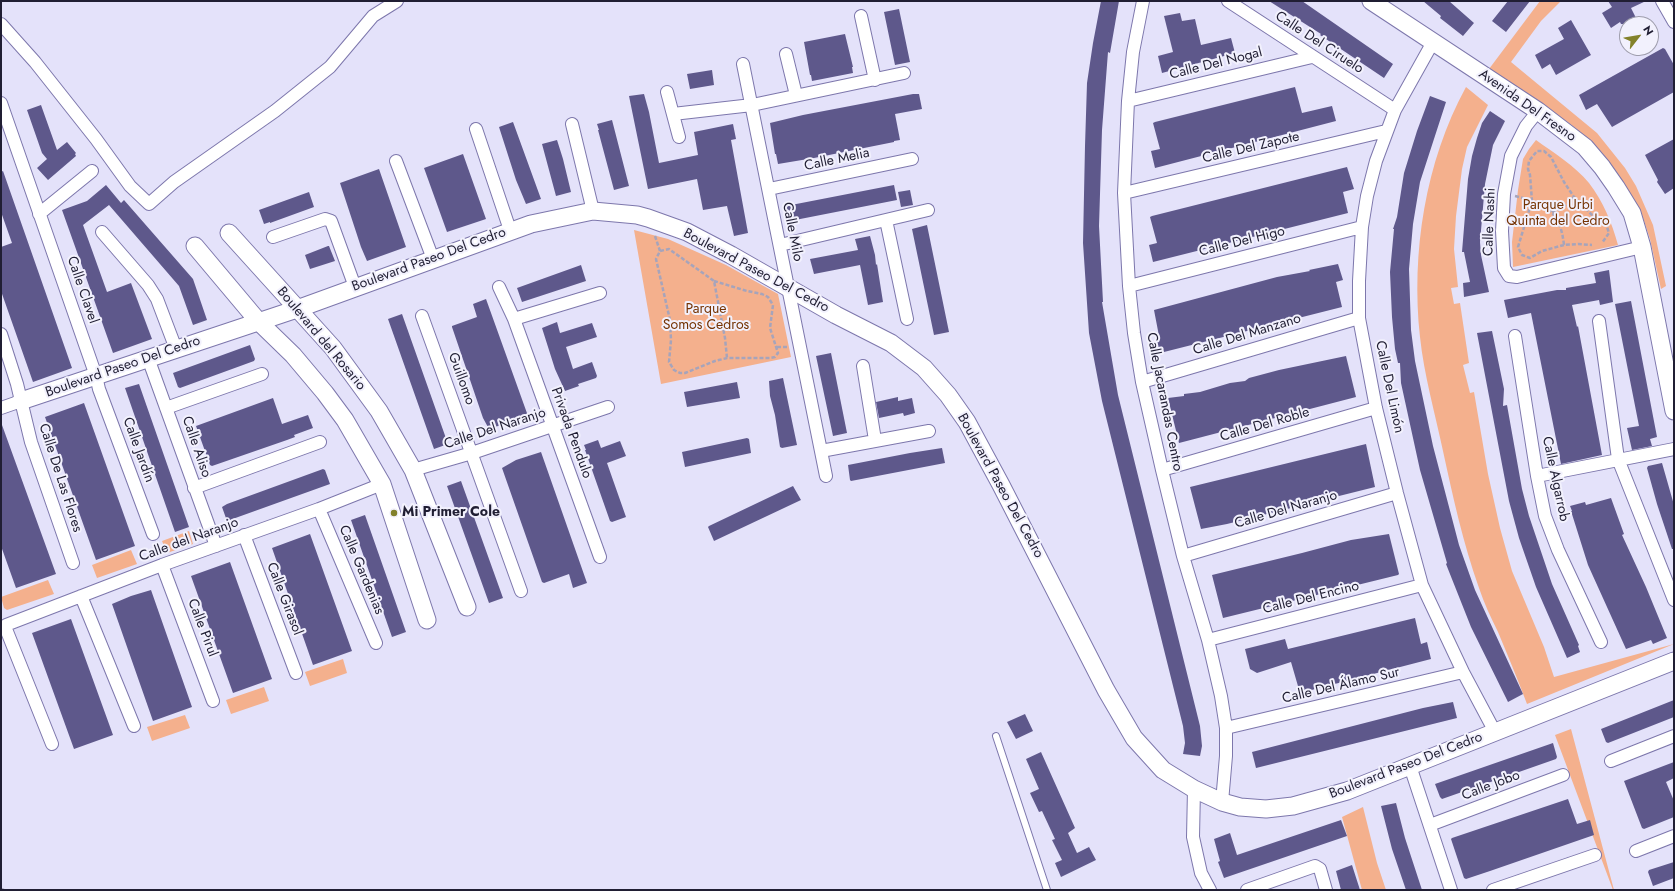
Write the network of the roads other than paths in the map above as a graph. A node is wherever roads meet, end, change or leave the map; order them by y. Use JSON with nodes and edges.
{"nodes":[{"id":1,"x":397,"y":1,"type":"edge"},
{"id":2,"x":1144,"y":1,"type":"edge"},
{"id":3,"x":1228,"y":1,"type":"edge"},
{"id":4,"x":1371,"y":1,"type":"edge"},
{"id":5,"x":1662,"y":1,"type":"edge"},
{"id":6,"x":861,"y":16,"type":"dead end"},
{"id":7,"x":1674,"y":22,"type":"edge"},
{"id":8,"x":1,"y":24,"type":"edge"},
{"id":9,"x":1433,"y":42,"type":"junction"},
{"id":10,"x":786,"y":54,"type":"dead end"},
{"id":11,"x":1312,"y":57,"type":"junction"},
{"id":12,"x":743,"y":64,"type":"dead end"},
{"id":13,"x":904,"y":73,"type":"dead end"},
{"id":14,"x":875,"y":80,"type":"junction"},
{"id":15,"x":667,"y":92,"type":"dead end"},
{"id":16,"x":796,"y":95,"type":"junction"},
{"id":17,"x":1128,"y":101,"type":"junction"},
{"id":18,"x":1,"y":103,"type":"edge"},
{"id":19,"x":752,"y":105,"type":"junction"},
{"id":20,"x":1395,"y":110,"type":"junction"},
{"id":21,"x":1538,"y":110,"type":"junction"},
{"id":22,"x":673,"y":114,"type":"junction"},
{"id":23,"x":572,"y":124,"type":"dead end"},
{"id":24,"x":476,"y":129,"type":"dead end"},
{"id":25,"x":1386,"y":131,"type":"junction"},
{"id":26,"x":679,"y":137,"type":"dead end"},
{"id":27,"x":912,"y":159,"type":"dead end"},
{"id":28,"x":396,"y":161,"type":"dead end"},
{"id":29,"x":92,"y":171,"type":"dead end"},
{"id":30,"x":768,"y":189,"type":"junction"},
{"id":31,"x":1124,"y":193,"type":"junction"},
{"id":32,"x":928,"y":210,"type":"dead end"},
{"id":33,"x":593,"y":211,"type":"junction"},
{"id":34,"x":39,"y":214,"type":"junction"},
{"id":35,"x":886,"y":220,"type":"junction"},
{"id":36,"x":1362,"y":227,"type":"junction"},
{"id":37,"x":510,"y":230,"type":"junction"},
{"id":38,"x":102,"y":232,"type":"dead end"},
{"id":39,"x":229,"y":233,"type":"dead end"},
{"id":40,"x":273,"y":237,"type":"dead end"},
{"id":41,"x":780,"y":245,"type":"junction"},
{"id":42,"x":195,"y":246,"type":"dead end"},
{"id":43,"x":1642,"y":247,"type":"junction"},
{"id":44,"x":433,"y":260,"type":"junction"},
{"id":45,"x":499,"y":286,"type":"dead end"},
{"id":46,"x":1129,"y":286,"type":"junction"},
{"id":47,"x":355,"y":287,"type":"junction"},
{"id":48,"x":788,"y":287,"type":"junction"},
{"id":49,"x":600,"y":293,"type":"dead end"},
{"id":50,"x":297,"y":309,"type":"junction"},
{"id":51,"x":422,"y":316,"type":"dead end"},
{"id":52,"x":1360,"y":318,"type":"junction"},
{"id":53,"x":514,"y":319,"type":"junction"},
{"id":54,"x":907,"y":320,"type":"dead end"},
{"id":55,"x":258,"y":321,"type":"junction"},
{"id":56,"x":1598,"y":321,"type":"dead end"},
{"id":57,"x":1515,"y":336,"type":"dead end"},
{"id":58,"x":2,"y":342,"type":"edge"},
{"id":59,"x":176,"y":349,"type":"junction"},
{"id":60,"x":148,"y":358,"type":"junction"},
{"id":61,"x":863,"y":366,"type":"dead end"},
{"id":62,"x":262,"y":374,"type":"dead end"},
{"id":63,"x":96,"y":376,"type":"junction"},
{"id":64,"x":1142,"y":382,"type":"junction"},
{"id":65,"x":21,"y":401,"type":"junction"},
{"id":66,"x":608,"y":407,"type":"dead end"},
{"id":67,"x":1,"y":408,"type":"edge"},
{"id":68,"x":166,"y":408,"type":"junction"},
{"id":69,"x":1376,"y":408,"type":"junction"},
{"id":70,"x":1674,"y":411,"type":"edge"},
{"id":71,"x":552,"y":426,"type":"junction"},
{"id":72,"x":928,"y":431,"type":"dead end"},
{"id":73,"x":875,"y":440,"type":"junction"},
{"id":74,"x":320,"y":442,"type":"dead end"},
{"id":75,"x":1674,"y":449,"type":"edge"},
{"id":76,"x":821,"y":451,"type":"junction"},
{"id":77,"x":472,"y":453,"type":"junction"},
{"id":78,"x":1618,"y":459,"type":"junction"},
{"id":79,"x":413,"y":470,"type":"junction"},
{"id":80,"x":1162,"y":470,"type":"junction"},
{"id":81,"x":826,"y":476,"type":"dead end"},
{"id":82,"x":1537,"y":476,"type":"junction"},
{"id":83,"x":382,"y":484,"type":"junction"},
{"id":84,"x":194,"y":488,"type":"junction"},
{"id":85,"x":1397,"y":493,"type":"junction"},
{"id":86,"x":319,"y":509,"type":"junction"},
{"id":87,"x":152,"y":534,"type":"dead end"},
{"id":88,"x":244,"y":535,"type":"junction"},
{"id":89,"x":216,"y":546,"type":"junction"},
{"id":90,"x":1183,"y":556,"type":"junction"},
{"id":91,"x":600,"y":557,"type":"dead end"},
{"id":92,"x":73,"y":563,"type":"dead end"},
{"id":93,"x":162,"y":565,"type":"junction"},
{"id":94,"x":1422,"y":585,"type":"junction"},
{"id":95,"x":521,"y":591,"type":"dead end"},
{"id":96,"x":81,"y":596,"type":"junction"},
{"id":97,"x":1674,"y":600,"type":"edge"},
{"id":98,"x":467,"y":607,"type":"dead end"},
{"id":99,"x":428,"y":620,"type":"dead end"},
{"id":100,"x":1208,"y":640,"type":"junction"},
{"id":101,"x":1601,"y":642,"type":"dead end"},
{"id":102,"x":376,"y":643,"type":"dead end"},
{"id":103,"x":1674,"y":661,"type":"edge"},
{"id":104,"x":1463,"y":672,"type":"junction"},
{"id":105,"x":296,"y":673,"type":"dead end"},
{"id":106,"x":213,"y":701,"type":"dead end"},
{"id":107,"x":134,"y":726,"type":"dead end"},
{"id":108,"x":1226,"y":728,"type":"junction"},
{"id":109,"x":1495,"y":732,"type":"junction"},
{"id":110,"x":996,"y":736,"type":"dead end"},
{"id":111,"x":1674,"y":736,"type":"edge"},
{"id":112,"x":52,"y":744,"type":"dead end"},
{"id":113,"x":1611,"y":761,"type":"dead end"},
{"id":114,"x":1410,"y":766,"type":"junction"},
{"id":115,"x":1563,"y":775,"type":"dead end"},
{"id":116,"x":1194,"y":789,"type":"junction"},
{"id":117,"x":1222,"y":802,"type":"junction"},
{"id":118,"x":1430,"y":825,"type":"junction"},
{"id":119,"x":1674,"y":836,"type":"edge"},
{"id":120,"x":1636,"y":851,"type":"dead end"},
{"id":121,"x":1595,"y":855,"type":"dead end"},
{"id":122,"x":1047,"y":890,"type":"edge"},
{"id":123,"x":1210,"y":890,"type":"edge"},
{"id":124,"x":1247,"y":890,"type":"edge"},
{"id":125,"x":1326,"y":890,"type":"edge"},
{"id":126,"x":1451,"y":890,"type":"edge"},
{"id":127,"x":1493,"y":890,"type":"edge"}],
"edges":[{"from":1,"to":8,"type":"street"},
{"from":2,"to":17,"type":"street","name":"Calle Jacarandas Centro"},
{"from":3,"to":11,"type":"street","name":"Calle Del Ciruelo"},
{"from":4,"to":9,"type":"street","name":"Avenida Del Fresno"},
{"from":5,"to":7,"type":"street"},
{"from":6,"to":14,"type":"street"},
{"from":9,"to":20,"type":"street","name":"Calle Del Limón"},
{"from":9,"to":21,"type":"street","name":"Avenida Del Fresno"},
{"from":10,"to":16,"type":"street"},
{"from":11,"to":17,"type":"street","name":"Calle Del Nogal"},
{"from":11,"to":20,"type":"street","name":"Calle Del Ciruelo"},
{"from":12,"to":19,"type":"street","name":"Calle Milo"},
{"from":13,"to":14,"type":"street"},
{"from":14,"to":16,"type":"street"},
{"from":15,"to":22,"type":"street"},
{"from":16,"to":19,"type":"street"},
{"from":17,"to":31,"type":"street","name":"Calle Jacarandas Centro"},
{"from":18,"to":34,"type":"street","name":"Calle Clavel"},
{"from":19,"to":22,"type":"street"},
{"from":19,"to":30,"type":"street","name":"Calle Milo"},
{"from":20,"to":25,"type":"street","name":"Calle Del Limón"},
{"from":21,"to":43,"type":"street","name":"Avenida Del Fresno"},
{"from":21,"to":43,"type":"street","name":"Calle Nashi"},
{"from":22,"to":26,"type":"street"},
{"from":23,"to":33,"type":"street"},
{"from":24,"to":37,"type":"street"},
{"from":25,"to":31,"type":"street","name":"Calle Del Zapote"},
{"from":25,"to":36,"type":"street","name":"Calle Del Limón"},
{"from":27,"to":30,"type":"street","name":"Calle Melia"},
{"from":28,"to":44,"type":"street"},
{"from":29,"to":34,"type":"street"},
{"from":30,"to":41,"type":"street","name":"Calle Milo"},
{"from":31,"to":46,"type":"street","name":"Calle Jacarandas Centro"},
{"from":32,"to":35,"type":"street"},
{"from":33,"to":37,"type":"street","name":"Boulevard Paseo Del Cedro"},
{"from":33,"to":48,"type":"street","name":"Boulevard Paseo Del Cedro"},
{"from":34,"to":63,"type":"street","name":"Calle Clavel"},
{"from":35,"to":41,"type":"street"},
{"from":35,"to":54,"type":"street"},
{"from":36,"to":46,"type":"street","name":"Calle Del Higo"},
{"from":36,"to":52,"type":"street","name":"Calle Del Limón"},
{"from":37,"to":44,"type":"street","name":"Boulevard Paseo Del Cedro"},
{"from":38,"to":59,"type":"street"},
{"from":39,"to":50,"type":"street","name":"Boulevard del Rosario"},
{"from":40,"to":47,"type":"street"},
{"from":41,"to":48,"type":"street","name":"Calle Milo"},
{"from":42,"to":55,"type":"street"},
{"from":43,"to":70,"type":"street","name":"Avenida Del Fresno"},
{"from":44,"to":47,"type":"street","name":"Boulevard Paseo Del Cedro"},
{"from":45,"to":53,"type":"street","name":"Privada Pendulo"},
{"from":46,"to":64,"type":"street","name":"Calle Jacarandas Centro"},
{"from":47,"to":50,"type":"street","name":"Boulevard Paseo Del Cedro"},
{"from":48,"to":76,"type":"street","name":"Calle Milo"},
{"from":48,"to":116,"type":"street","name":"Boulevard Paseo Del Cedro"},
{"from":49,"to":53,"type":"street"},
{"from":50,"to":55,"type":"street","name":"Boulevard Paseo Del Cedro"},
{"from":50,"to":79,"type":"street","name":"Boulevard del Rosario"},
{"from":51,"to":77,"type":"street","name":"Guillomo"},
{"from":52,"to":64,"type":"street","name":"Calle Del Manzano"},
{"from":52,"to":69,"type":"street","name":"Calle Del Limón"},
{"from":53,"to":71,"type":"street","name":"Privada Pendulo"},
{"from":55,"to":59,"type":"street","name":"Boulevard Paseo Del Cedro"},
{"from":55,"to":83,"type":"street"},
{"from":56,"to":78,"type":"street"},
{"from":57,"to":82,"type":"street","name":"Calle Algarrob"},
{"from":58,"to":65,"type":"street","name":"Calle De Las Flores"},
{"from":59,"to":60,"type":"street","name":"Boulevard Paseo Del Cedro"},
{"from":60,"to":63,"type":"street","name":"Boulevard Paseo Del Cedro"},
{"from":60,"to":68,"type":"street","name":"Calle Aliso"},
{"from":61,"to":73,"type":"street"},
{"from":62,"to":68,"type":"street"},
{"from":63,"to":65,"type":"street","name":"Boulevard Paseo Del Cedro"},
{"from":63,"to":87,"type":"street","name":"Calle Jardín"},
{"from":64,"to":80,"type":"street","name":"Calle Jacarandas Centro"},
{"from":65,"to":67,"type":"street"},
{"from":65,"to":92,"type":"street","name":"Calle De Las Flores"},
{"from":66,"to":71,"type":"street","name":"Calle Del Naranjo"},
{"from":68,"to":84,"type":"street","name":"Calle Aliso"},
{"from":69,"to":80,"type":"street","name":"Calle Del Roble"},
{"from":69,"to":85,"type":"street","name":"Calle Del Limón"},
{"from":71,"to":77,"type":"street","name":"Calle Del Naranjo"},
{"from":71,"to":91,"type":"street","name":"Privada Pendulo"},
{"from":72,"to":73,"type":"street"},
{"from":73,"to":76,"type":"street"},
{"from":74,"to":84,"type":"street"},
{"from":75,"to":78,"type":"street"},
{"from":76,"to":81,"type":"street","name":"Calle Milo"},
{"from":77,"to":79,"type":"street","name":"Calle Del Naranjo"},
{"from":77,"to":95,"type":"street","name":"Guillomo"},
{"from":78,"to":82,"type":"street"},
{"from":78,"to":97,"type":"street"},
{"from":79,"to":98,"type":"street","name":"Boulevard del Rosario"},
{"from":80,"to":90,"type":"street","name":"Calle Jacarandas Centro"},
{"from":82,"to":101,"type":"street","name":"Calle Algarrob"},
{"from":83,"to":86,"type":"street","name":"Calle del Naranjo"},
{"from":83,"to":99,"type":"street"},
{"from":84,"to":89,"type":"street","name":"Calle Aliso"},
{"from":85,"to":90,"type":"street","name":"Calle Del Naranjo"},
{"from":85,"to":94,"type":"street","name":"Calle Del Limón"},
{"from":86,"to":88,"type":"street","name":"Calle del Naranjo"},
{"from":86,"to":102,"type":"street","name":"Calle Gardenias"},
{"from":88,"to":89,"type":"street","name":"Calle del Naranjo"},
{"from":88,"to":105,"type":"street","name":"Calle Girasol"},
{"from":89,"to":93,"type":"street","name":"Calle del Naranjo"},
{"from":90,"to":100,"type":"street","name":"Calle Jacarandas Centro"},
{"from":93,"to":96,"type":"street","name":"Calle del Naranjo"},
{"from":93,"to":106,"type":"street","name":"Calle Pirul"},
{"from":94,"to":100,"type":"street","name":"Calle Del Encino"},
{"from":94,"to":104,"type":"street","name":"Calle Del Limón"},
{"from":96,"to":107,"type":"street"},
{"from":96,"to":112,"type":"street","name":"Calle del Naranjo"},
{"from":100,"to":108,"type":"street","name":"Calle Jacarandas Centro"},
{"from":103,"to":109,"type":"street","name":"Boulevard Paseo Del Cedro"},
{"from":104,"to":108,"type":"street","name":"Calle Del Álamo Sur"},
{"from":104,"to":109,"type":"street","name":"Calle Del Limón"},
{"from":108,"to":117,"type":"street","name":"Calle Jacarandas Centro"},
{"from":109,"to":114,"type":"street","name":"Boulevard Paseo Del Cedro"},
{"from":110,"to":122,"type":"lane"},
{"from":111,"to":113,"type":"street"},
{"from":114,"to":117,"type":"street","name":"Boulevard Paseo Del Cedro"},
{"from":114,"to":118,"type":"street"},
{"from":115,"to":118,"type":"street","name":"Calle Jobo"},
{"from":116,"to":117,"type":"street","name":"Boulevard Paseo Del Cedro"},
{"from":116,"to":123,"type":"street"},
{"from":118,"to":126,"type":"street"},
{"from":119,"to":120,"type":"street"},
{"from":121,"to":127,"type":"street"},
{"from":124,"to":125,"type":"street"}]}
